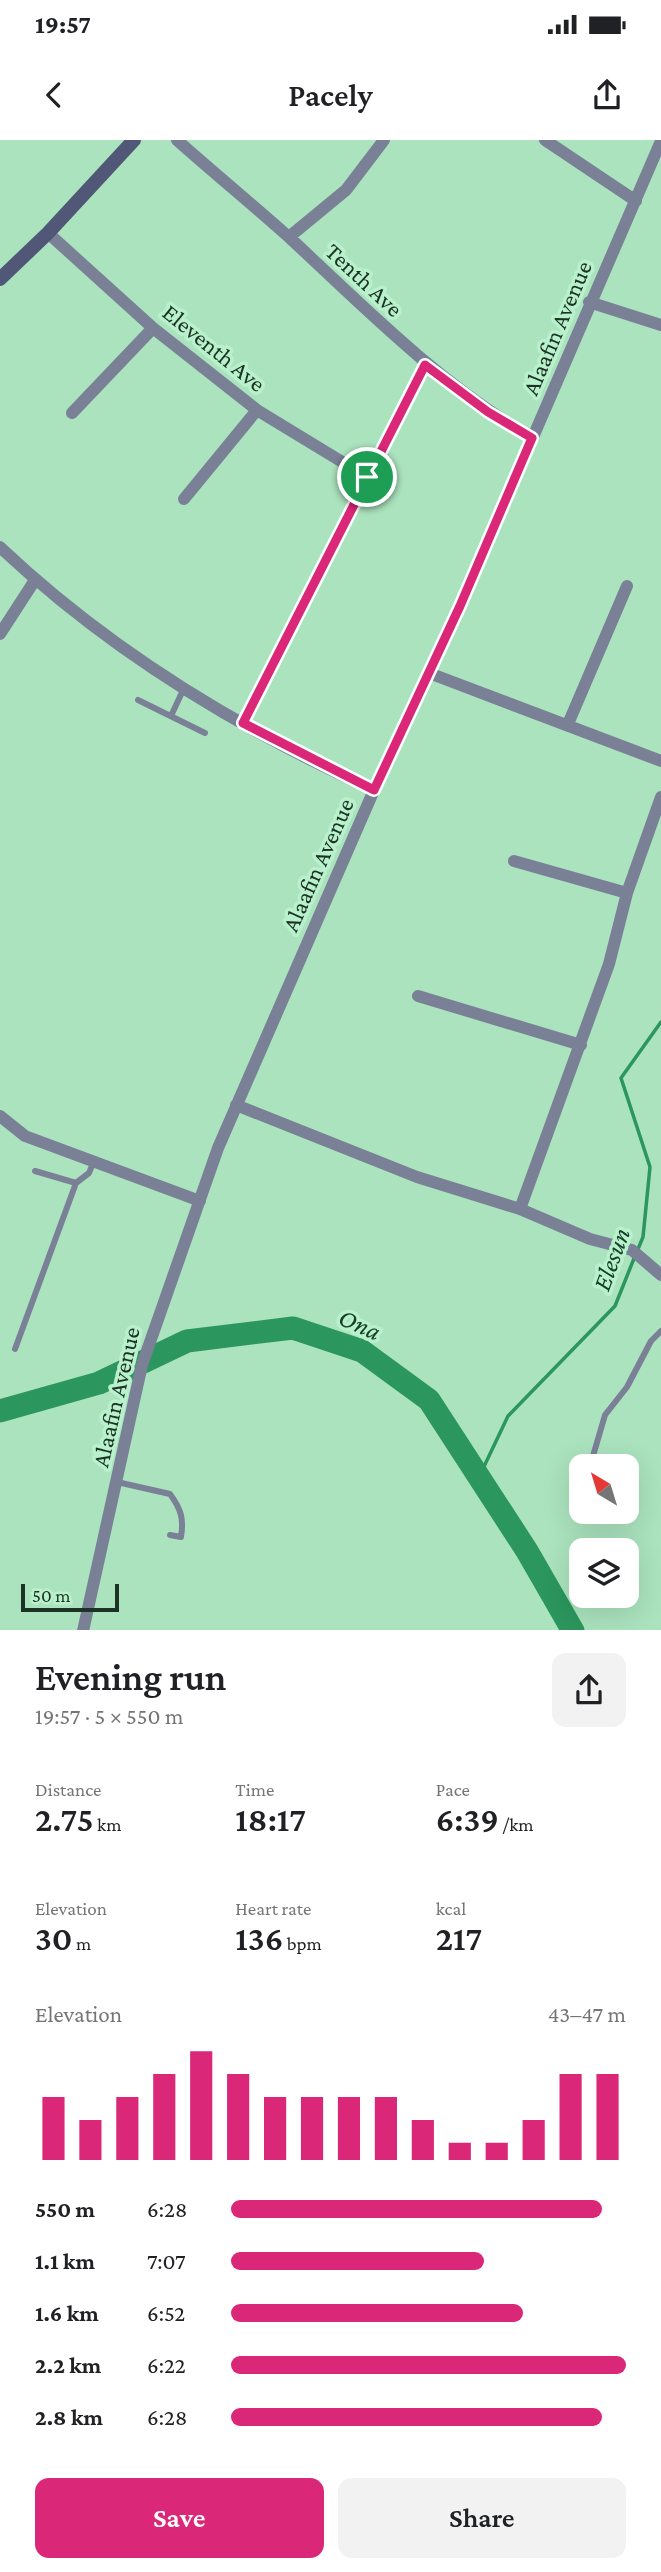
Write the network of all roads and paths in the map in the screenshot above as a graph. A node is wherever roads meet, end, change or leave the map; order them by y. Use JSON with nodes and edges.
{"nodes":[{"id":1,"x":134,"y":140,"type":"edge"},
{"id":2,"x":177,"y":140,"type":"edge"},
{"id":3,"x":384,"y":140,"type":"edge"},
{"id":4,"x":545,"y":140,"type":"edge"},
{"id":5,"x":661,"y":141,"type":"edge"},
{"id":6,"x":636,"y":201,"type":"junction"},
{"id":7,"x":48,"y":233,"type":"junction"},
{"id":8,"x":289,"y":237,"type":"junction"},
{"id":9,"x":0,"y":279,"type":"edge"},
{"id":10,"x":589,"y":302,"type":"junction"},
{"id":11,"x":661,"y":325,"type":"edge"},
{"id":12,"x":153,"y":328,"type":"junction"},
{"id":13,"x":425,"y":365,"type":"junction"},
{"id":14,"x":257,"y":410,"type":"junction"},
{"id":15,"x":72,"y":413,"type":"dead end"},
{"id":16,"x":532,"y":438,"type":"junction"},
{"id":17,"x":367,"y":477,"type":"junction"},
{"id":18,"x":184,"y":499,"type":"dead end"},
{"id":19,"x":0,"y":547,"type":"edge"},
{"id":20,"x":35,"y":580,"type":"junction"},
{"id":21,"x":627,"y":586,"type":"dead end"},
{"id":22,"x":0,"y":634,"type":"edge"},
{"id":23,"x":429,"y":673,"type":"junction"},
{"id":24,"x":184,"y":688,"type":"junction"},
{"id":25,"x":138,"y":700,"type":"dead end"},
{"id":26,"x":171,"y":716,"type":"junction"},
{"id":27,"x":243,"y":723,"type":"junction"},
{"id":28,"x":568,"y":724,"type":"junction"},
{"id":29,"x":205,"y":733,"type":"dead end"},
{"id":30,"x":661,"y":761,"type":"edge"},
{"id":31,"x":374,"y":790,"type":"junction"},
{"id":32,"x":661,"y":797,"type":"edge"},
{"id":33,"x":514,"y":861,"type":"dead end"},
{"id":34,"x":627,"y":893,"type":"junction"},
{"id":35,"x":418,"y":996,"type":"dead end"},
{"id":36,"x":581,"y":1045,"type":"junction"},
{"id":37,"x":236,"y":1105,"type":"junction"},
{"id":38,"x":0,"y":1116,"type":"edge"},
{"id":39,"x":93,"y":1163,"type":"junction"},
{"id":40,"x":35,"y":1171,"type":"dead end"},
{"id":41,"x":76,"y":1183,"type":"junction"},
{"id":42,"x":200,"y":1201,"type":"junction"},
{"id":43,"x":520,"y":1209,"type":"junction"},
{"id":44,"x":661,"y":1275,"type":"edge"},
{"id":45,"x":661,"y":1331,"type":"edge"},
{"id":46,"x":15,"y":1349,"type":"dead end"},
{"id":47,"x":594,"y":1454,"type":"edge"},
{"id":48,"x":117,"y":1482,"type":"junction"},
{"id":49,"x":170,"y":1535,"type":"dead end"},
{"id":50,"x":83,"y":1630,"type":"edge"}],
"edges":[{"from":1,"to":7,"type":"street"},
{"from":2,"to":8,"type":"street","name":"Tenth Ave"},
{"from":3,"to":8,"type":"street"},
{"from":4,"to":6,"type":"street"},
{"from":5,"to":6,"type":"street","name":"Alaafin Avenue"},
{"from":6,"to":10,"type":"street","name":"Alaafin Avenue"},
{"from":7,"to":9,"type":"street"},
{"from":7,"to":12,"type":"street","name":"Eleventh Ave"},
{"from":8,"to":13,"type":"street","name":"Tenth Ave"},
{"from":10,"to":11,"type":"street"},
{"from":10,"to":16,"type":"street","name":"Alaafin Avenue"},
{"from":12,"to":14,"type":"street","name":"Eleventh Ave"},
{"from":12,"to":15,"type":"street"},
{"from":13,"to":16,"type":"street","name":"Tenth Ave"},
{"from":13,"to":17,"type":"street"},
{"from":14,"to":17,"type":"street","name":"Eleventh Ave"},
{"from":14,"to":18,"type":"street"},
{"from":16,"to":23,"type":"street","name":"Alaafin Avenue"},
{"from":17,"to":27,"type":"street"},
{"from":19,"to":20,"type":"street"},
{"from":20,"to":22,"type":"street"},
{"from":20,"to":24,"type":"street"},
{"from":21,"to":28,"type":"street"},
{"from":23,"to":28,"type":"street"},
{"from":23,"to":31,"type":"street","name":"Alaafin Avenue"},
{"from":24,"to":26,"type":"lane"},
{"from":24,"to":27,"type":"street"},
{"from":25,"to":26,"type":"lane"},
{"from":26,"to":29,"type":"lane"},
{"from":27,"to":31,"type":"street"},
{"from":28,"to":30,"type":"street"},
{"from":31,"to":37,"type":"street","name":"Alaafin Avenue"},
{"from":32,"to":34,"type":"street"},
{"from":33,"to":34,"type":"street"},
{"from":34,"to":36,"type":"street"},
{"from":35,"to":36,"type":"street"},
{"from":36,"to":43,"type":"street"},
{"from":37,"to":42,"type":"street","name":"Alaafin Avenue"},
{"from":37,"to":43,"type":"street"},
{"from":38,"to":39,"type":"street"},
{"from":39,"to":41,"type":"lane"},
{"from":39,"to":42,"type":"street"},
{"from":40,"to":41,"type":"lane"},
{"from":41,"to":46,"type":"lane"},
{"from":42,"to":48,"type":"street","name":"Alaafin Avenue"},
{"from":43,"to":44,"type":"street"},
{"from":45,"to":47,"type":"lane"},
{"from":48,"to":49,"type":"lane"},
{"from":48,"to":50,"type":"street","name":"Alaafin Avenue"}]}
